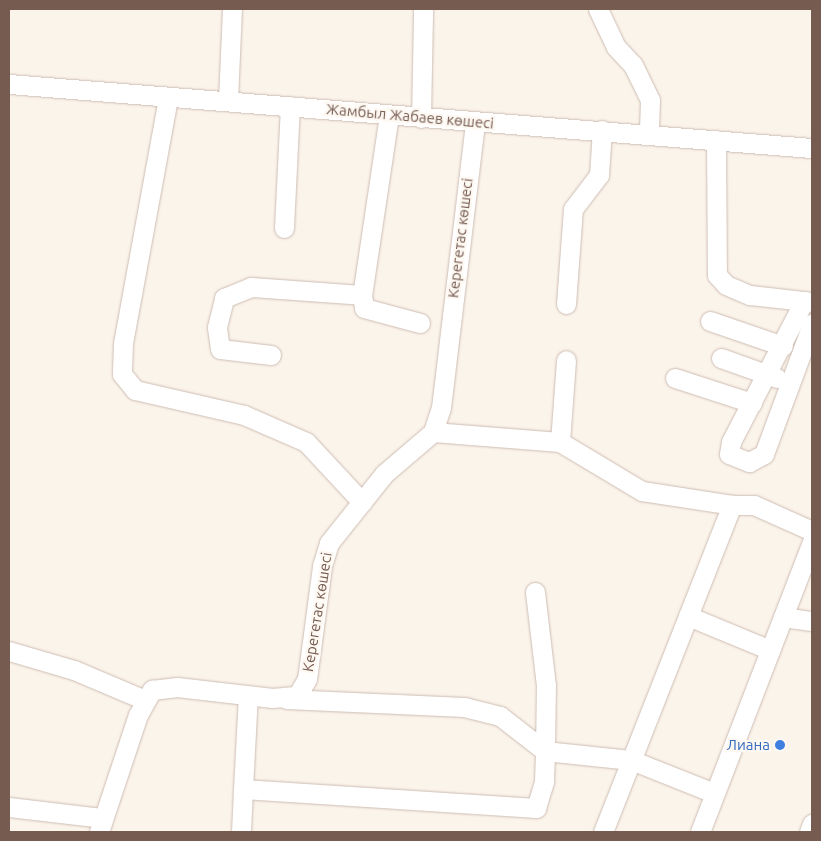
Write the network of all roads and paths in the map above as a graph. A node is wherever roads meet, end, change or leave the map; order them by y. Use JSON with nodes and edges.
{"nodes":[{"id":1,"x":232,"y":9,"type":"edge"},
{"id":2,"x":423,"y":9,"type":"edge"},
{"id":3,"x":598,"y":9,"type":"edge"},
{"id":4,"x":9,"y":84,"type":"edge"},
{"id":5,"x":168,"y":98,"type":"junction"},
{"id":6,"x":228,"y":100,"type":"junction"},
{"id":7,"x":290,"y":106,"type":"junction"},
{"id":8,"x":389,"y":115,"type":"junction"},
{"id":9,"x":421,"y":118,"type":"junction"},
{"id":10,"x":475,"y":123,"type":"junction"},
{"id":11,"x":602,"y":130,"type":"junction"},
{"id":12,"x":649,"y":133,"type":"junction"},
{"id":13,"x":716,"y":140,"type":"junction"},
{"id":14,"x":812,"y":148,"type":"edge"},
{"id":15,"x":284,"y":228,"type":"dead end"},
{"id":16,"x":362,"y":296,"type":"junction"},
{"id":17,"x":808,"y":302,"type":"edge"},
{"id":18,"x":566,"y":304,"type":"dead end"},
{"id":19,"x":710,"y":321,"type":"dead end"},
{"id":20,"x":420,"y":322,"type":"dead end"},
{"id":21,"x":812,"y":324,"type":"edge"},
{"id":22,"x":783,"y":346,"type":"junction"},
{"id":23,"x":271,"y":355,"type":"dead end"},
{"id":24,"x":721,"y":358,"type":"dead end"},
{"id":25,"x":566,"y":360,"type":"dead end"},
{"id":26,"x":767,"y":374,"type":"junction"},
{"id":27,"x":675,"y":378,"type":"dead end"},
{"id":28,"x":790,"y":383,"type":"junction"},
{"id":29,"x":752,"y":403,"type":"junction"},
{"id":30,"x":433,"y":432,"type":"junction"},
{"id":31,"x":560,"y":442,"type":"junction"},
{"id":32,"x":362,"y":502,"type":"junction"},
{"id":33,"x":732,"y":505,"type":"junction"},
{"id":34,"x":812,"y":531,"type":"edge"},
{"id":35,"x":812,"y":542,"type":"edge"},
{"id":36,"x":535,"y":592,"type":"dead end"},
{"id":37,"x":688,"y":616,"type":"junction"},
{"id":38,"x":783,"y":618,"type":"junction"},
{"id":39,"x":812,"y":621,"type":"edge"},
{"id":40,"x":770,"y":650,"type":"junction"},
{"id":41,"x":9,"y":652,"type":"edge"},
{"id":42,"x":248,"y":695,"type":"junction"},
{"id":43,"x":272,"y":698,"type":"junction"},
{"id":44,"x":145,"y":700,"type":"junction"},
{"id":45,"x":545,"y":750,"type":"junction"},
{"id":46,"x":631,"y":760,"type":"junction"},
{"id":47,"x":243,"y":789,"type":"junction"},
{"id":48,"x":714,"y":793,"type":"junction"},
{"id":49,"x":9,"y":807,"type":"edge"},
{"id":50,"x":812,"y":824,"type":"edge"},
{"id":51,"x":101,"y":825,"type":"edge"},
{"id":52,"x":241,"y":832,"type":"edge"},
{"id":53,"x":602,"y":832,"type":"edge"},
{"id":54,"x":700,"y":832,"type":"edge"},
{"id":55,"x":809,"y":832,"type":"edge"}],
"edges":[{"from":1,"to":6,"type":"street"},
{"from":2,"to":9,"type":"street"},
{"from":3,"to":12,"type":"street"},
{"from":4,"to":5,"type":"street","name":"Жамбыл Жабаев көшесі"},
{"from":5,"to":6,"type":"street","name":"Жамбыл Жабаев көшесі"},
{"from":5,"to":32,"type":"street"},
{"from":6,"to":7,"type":"street","name":"Жамбыл Жабаев көшесі"},
{"from":7,"to":8,"type":"street","name":"Жамбыл Жабаев көшесі"},
{"from":7,"to":15,"type":"street"},
{"from":8,"to":9,"type":"street","name":"Жамбыл Жабаев көшесі"},
{"from":8,"to":16,"type":"street"},
{"from":9,"to":10,"type":"street","name":"Жамбыл Жабаев көшесі"},
{"from":10,"to":11,"type":"street","name":"Жамбыл Жабаев көшесі"},
{"from":10,"to":30,"type":"street","name":"Керегетас көшесі"},
{"from":11,"to":12,"type":"street","name":"Жамбыл Жабаев көшесі"},
{"from":11,"to":18,"type":"street"},
{"from":12,"to":13,"type":"street","name":"Жамбыл Жабаев көшесі"},
{"from":13,"to":14,"type":"street","name":"Жамбыл Жабаев көшесі"},
{"from":13,"to":17,"type":"street"},
{"from":16,"to":20,"type":"street"},
{"from":16,"to":23,"type":"street"},
{"from":17,"to":22,"type":"street"},
{"from":19,"to":22,"type":"street"},
{"from":21,"to":28,"type":"street"},
{"from":22,"to":26,"type":"street"},
{"from":24,"to":26,"type":"street"},
{"from":25,"to":31,"type":"street"},
{"from":26,"to":28,"type":"street"},
{"from":26,"to":29,"type":"street"},
{"from":27,"to":29,"type":"street"},
{"from":28,"to":29,"type":"street"},
{"from":30,"to":31,"type":"street"},
{"from":30,"to":32,"type":"street","name":"Керегетас көшесі"},
{"from":31,"to":33,"type":"street"},
{"from":32,"to":43,"type":"street","name":"Керегетас көшесі"},
{"from":33,"to":34,"type":"street"},
{"from":33,"to":37,"type":"street"},
{"from":35,"to":38,"type":"street"},
{"from":36,"to":45,"type":"street"},
{"from":37,"to":40,"type":"street"},
{"from":37,"to":46,"type":"street"},
{"from":38,"to":39,"type":"street"},
{"from":38,"to":40,"type":"street"},
{"from":40,"to":48,"type":"street"},
{"from":41,"to":44,"type":"street"},
{"from":42,"to":43,"type":"street","name":"Керегетас көшесі"},
{"from":42,"to":44,"type":"street","name":"Керегетас көшесі"},
{"from":42,"to":47,"type":"street"},
{"from":43,"to":45,"type":"street"},
{"from":44,"to":51,"type":"street"},
{"from":45,"to":46,"type":"street"},
{"from":45,"to":47,"type":"street"},
{"from":46,"to":48,"type":"street"},
{"from":46,"to":53,"type":"street"},
{"from":47,"to":52,"type":"street"},
{"from":48,"to":54,"type":"street"},
{"from":49,"to":51,"type":"street"},
{"from":50,"to":55,"type":"street"}]}
